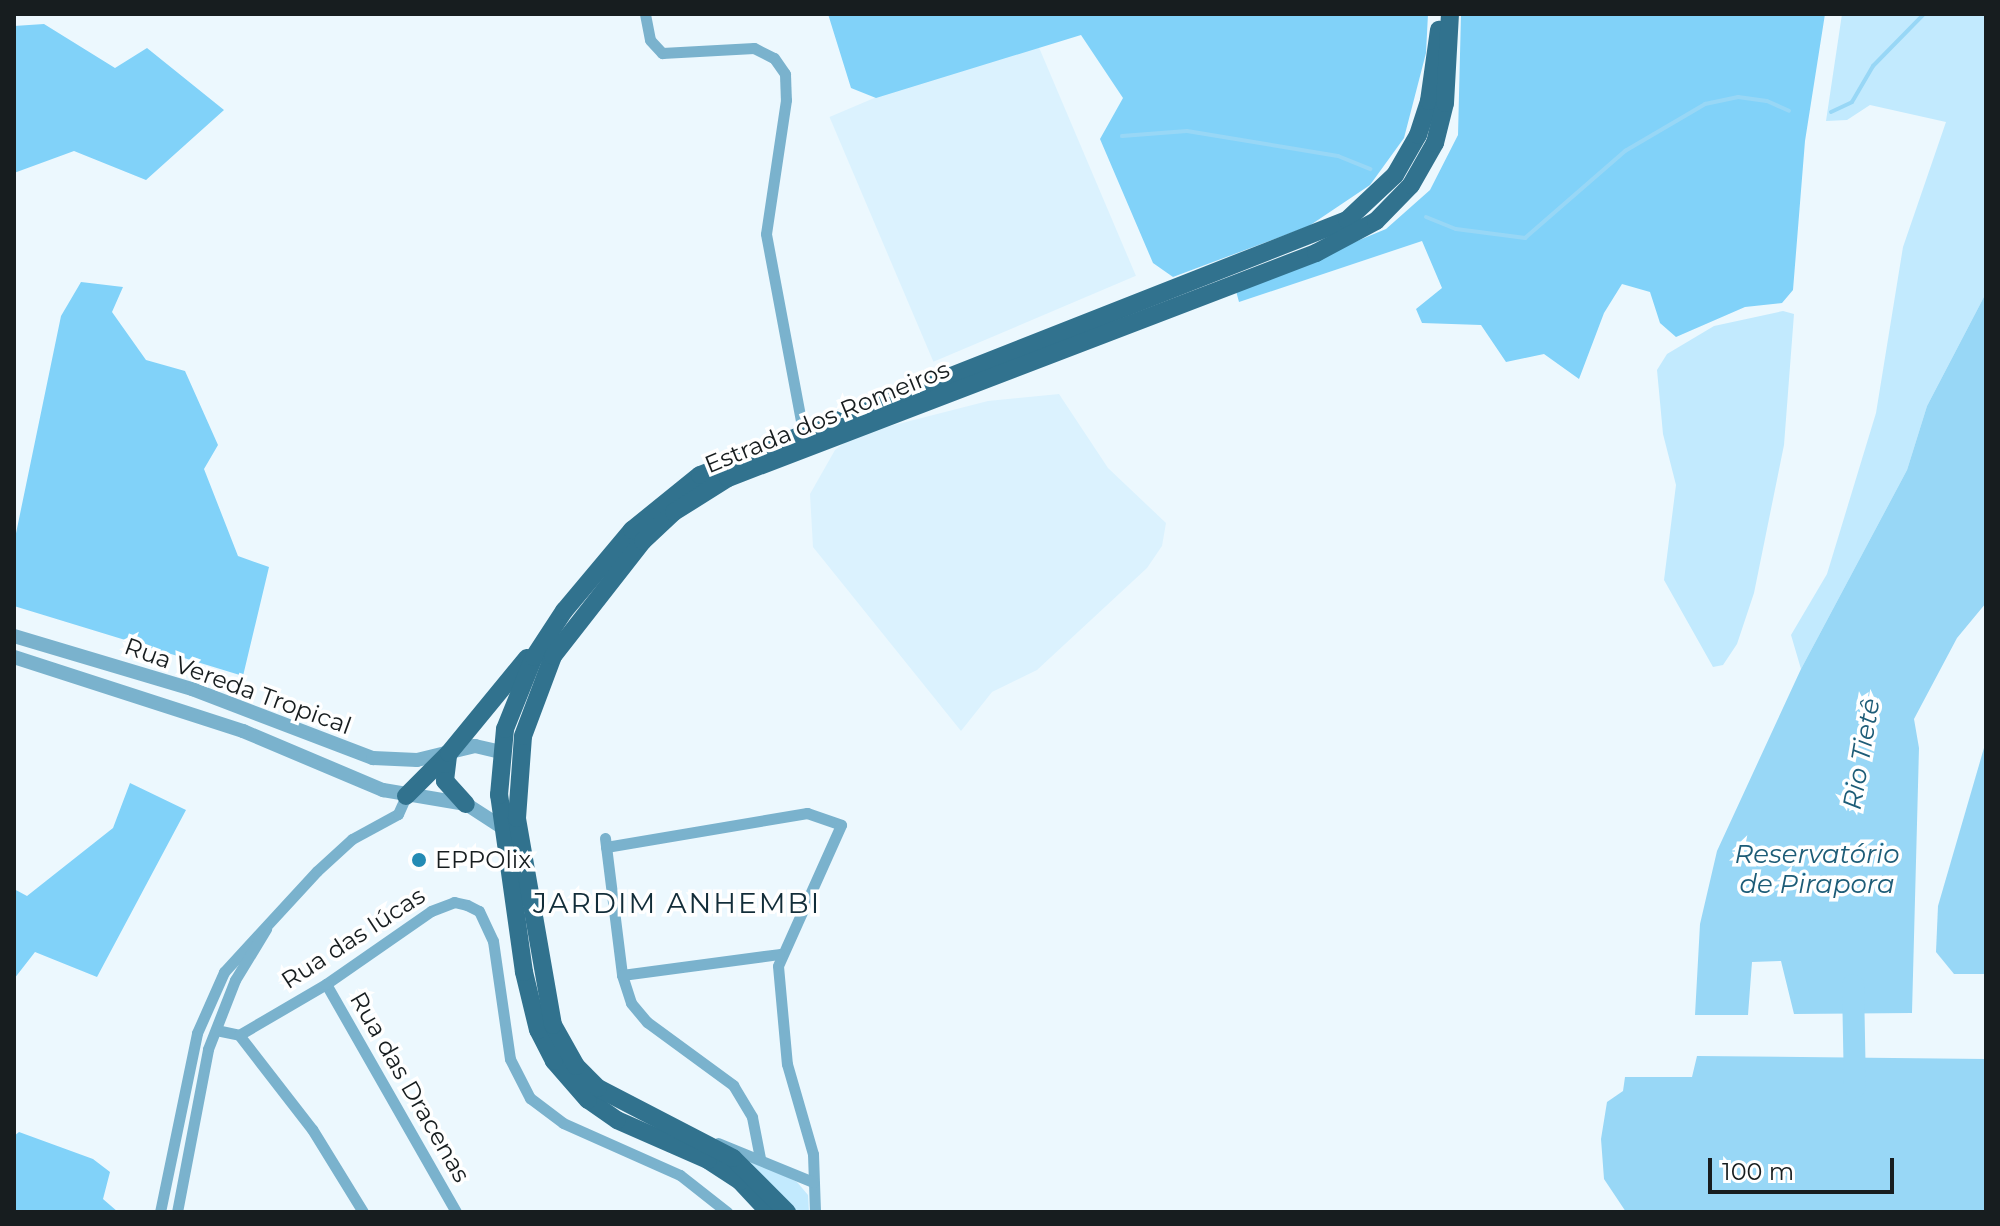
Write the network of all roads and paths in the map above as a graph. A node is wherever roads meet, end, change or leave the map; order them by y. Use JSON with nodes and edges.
{"nodes":[{"id":1,"x":645,"y":14,"type":"edge"},
{"id":2,"x":1440,"y":14,"type":"edge"},
{"id":3,"x":1450,"y":14,"type":"edge"},
{"id":4,"x":803,"y":431,"type":"junction"},
{"id":5,"x":547,"y":635,"type":"junction"},
{"id":6,"x":14,"y":636,"type":"edge"},
{"id":7,"x":14,"y":657,"type":"edge"},
{"id":8,"x":500,"y":752,"type":"junction"},
{"id":9,"x":449,"y":753,"type":"junction"},
{"id":10,"x":406,"y":796,"type":"junction"},
{"id":11,"x":466,"y":804,"type":"junction"},
{"id":12,"x":510,"y":823,"type":"junction"},
{"id":13,"x":274,"y":915,"type":"junction"},
{"id":14,"x":779,"y":954,"type":"junction"},
{"id":15,"x":622,"y":975,"type":"junction"},
{"id":16,"x":326,"y":984,"type":"junction"},
{"id":17,"x":216,"y":1030,"type":"junction"},
{"id":18,"x":239,"y":1035,"type":"junction"},
{"id":19,"x":187,"y":1079,"type":"junction"},
{"id":20,"x":202,"y":1081,"type":"junction"},
{"id":21,"x":697,"y":1138,"type":"junction"},
{"id":22,"x":760,"y":1158,"type":"junction"},
{"id":23,"x":813,"y":1182,"type":"junction"},
{"id":24,"x":160,"y":1212,"type":"edge"},
{"id":25,"x":177,"y":1212,"type":"edge"},
{"id":26,"x":363,"y":1212,"type":"edge"},
{"id":27,"x":456,"y":1212,"type":"edge"},
{"id":28,"x":727,"y":1212,"type":"edge"},
{"id":29,"x":769,"y":1212,"type":"edge"},
{"id":30,"x":787,"y":1212,"type":"edge"},
{"id":31,"x":815,"y":1212,"type":"edge"}],
"edges":[{"from":1,"to":4,"type":"street"},
{"from":2,"to":4,"type":"main road","name":"Estrada dos Romeiros"},
{"from":3,"to":12,"type":"main road","name":"Estrada dos Romeiros"},
{"from":4,"to":5,"type":"main road","name":"Estrada dos Romeiros"},
{"from":5,"to":8,"type":"main road","name":"Estrada dos Romeiros"},
{"from":5,"to":9,"type":"main road"},
{"from":6,"to":9,"type":"street","name":"Rua Vereda Tropical"},
{"from":7,"to":10,"type":"street","name":"Rua Vereda Tropical"},
{"from":8,"to":9,"type":"street","name":"Rua Vereda Tropical"},
{"from":8,"to":12,"type":"main road","name":"Estrada dos Romeiros"},
{"from":9,"to":10,"type":"main road"},
{"from":9,"to":11,"type":"main road"},
{"from":10,"to":11,"type":"street","name":"Rua Vereda Tropical"},
{"from":10,"to":13,"type":"street"},
{"from":11,"to":12,"type":"street"},
{"from":12,"to":21,"type":"main road","name":"Estrada dos Romeiros"},
{"from":12,"to":29,"type":"main road","name":"Estrada dos Romeiros"},
{"from":13,"to":17,"type":"street"},
{"from":13,"to":19,"type":"street"},
{"from":14,"to":15,"type":"street"},
{"from":14,"to":15,"type":"street"},
{"from":14,"to":23,"type":"street"},
{"from":15,"to":22,"type":"street"},
{"from":16,"to":18,"type":"street","name":"Rua das Iúcas"},
{"from":16,"to":27,"type":"street","name":"Rua das Dracenas"},
{"from":16,"to":28,"type":"street","name":"Rua das Iúcas"},
{"from":17,"to":18,"type":"street"},
{"from":17,"to":20,"type":"street"},
{"from":18,"to":26,"type":"street"},
{"from":19,"to":20,"type":"street"},
{"from":19,"to":24,"type":"street"},
{"from":20,"to":25,"type":"street"},
{"from":21,"to":22,"type":"street"},
{"from":21,"to":30,"type":"main road","name":"Estrada dos Romeiros"},
{"from":22,"to":23,"type":"street"},
{"from":23,"to":31,"type":"street"}]}
